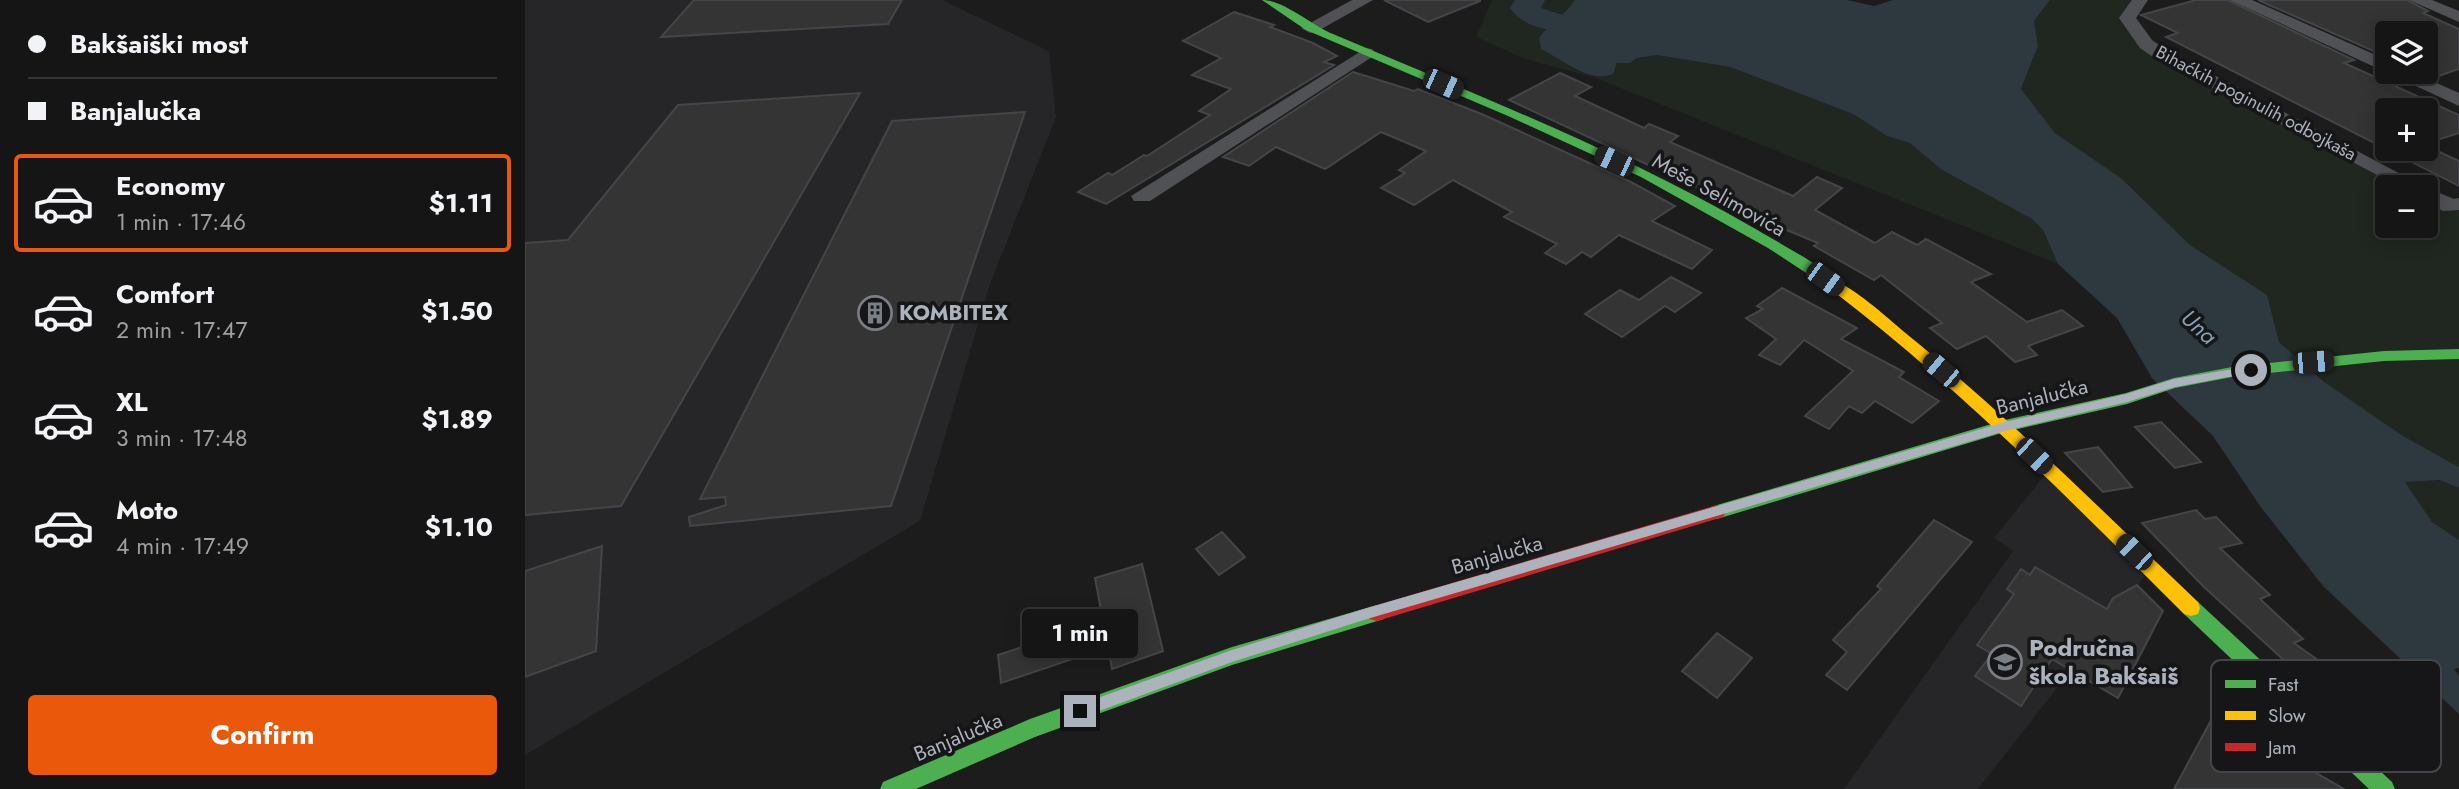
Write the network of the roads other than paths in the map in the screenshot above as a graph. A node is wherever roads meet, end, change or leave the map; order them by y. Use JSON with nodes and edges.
{"nodes":[{"id":1,"x":1266,"y":0,"type":"edge"},
{"id":2,"x":1365,"y":0,"type":"edge"},
{"id":3,"x":2140,"y":0,"type":"edge"},
{"id":4,"x":2238,"y":0,"type":"edge"},
{"id":5,"x":2417,"y":0,"type":"edge"},
{"id":6,"x":2459,"y":17,"type":"edge"},
{"id":7,"x":1310,"y":27,"type":"junction"},
{"id":8,"x":1366,"y":53,"type":"junction"},
{"id":9,"x":2375,"y":62,"type":"edge"},
{"id":10,"x":2424,"y":84,"type":"edge"},
{"id":11,"x":2459,"y":100,"type":"edge"},
{"id":12,"x":2392,"y":175,"type":"edge"},
{"id":13,"x":1142,"y":196,"type":"dead end"},
{"id":14,"x":2438,"y":200,"type":"edge"},
{"id":15,"x":2459,"y":204,"type":"edge"},
{"id":16,"x":2459,"y":354,"type":"edge"},
{"id":17,"x":2005,"y":426,"type":"junction"},
{"id":18,"x":2249,"y":660,"type":"edge"},
{"id":19,"x":2366,"y":772,"type":"edge"},
{"id":20,"x":891,"y":789,"type":"edge"},
{"id":21,"x":2384,"y":789,"type":"edge"}],
"edges":[{"from":1,"to":7,"type":"street","name":"Meše Selimovića"},
{"from":2,"to":7,"type":"street"},
{"from":3,"to":12,"type":"street","name":"Bihaćkih poginulih odbojkaša"},
{"from":4,"to":9,"type":"street"},
{"from":5,"to":6,"type":"street"},
{"from":7,"to":8,"type":"street","name":"Meše Selimovića"},
{"from":8,"to":13,"type":"street"},
{"from":8,"to":17,"type":"street","name":"Meše Selimovića"},
{"from":10,"to":11,"type":"street"},
{"from":14,"to":15,"type":"street"},
{"from":16,"to":17,"type":"street","name":"Banjalučka"},
{"from":17,"to":18,"type":"street","name":"Meše Selimovića"},
{"from":17,"to":20,"type":"street","name":"Banjalučka"},
{"from":19,"to":21,"type":"street","name":"Meše Selimovića"}]}
